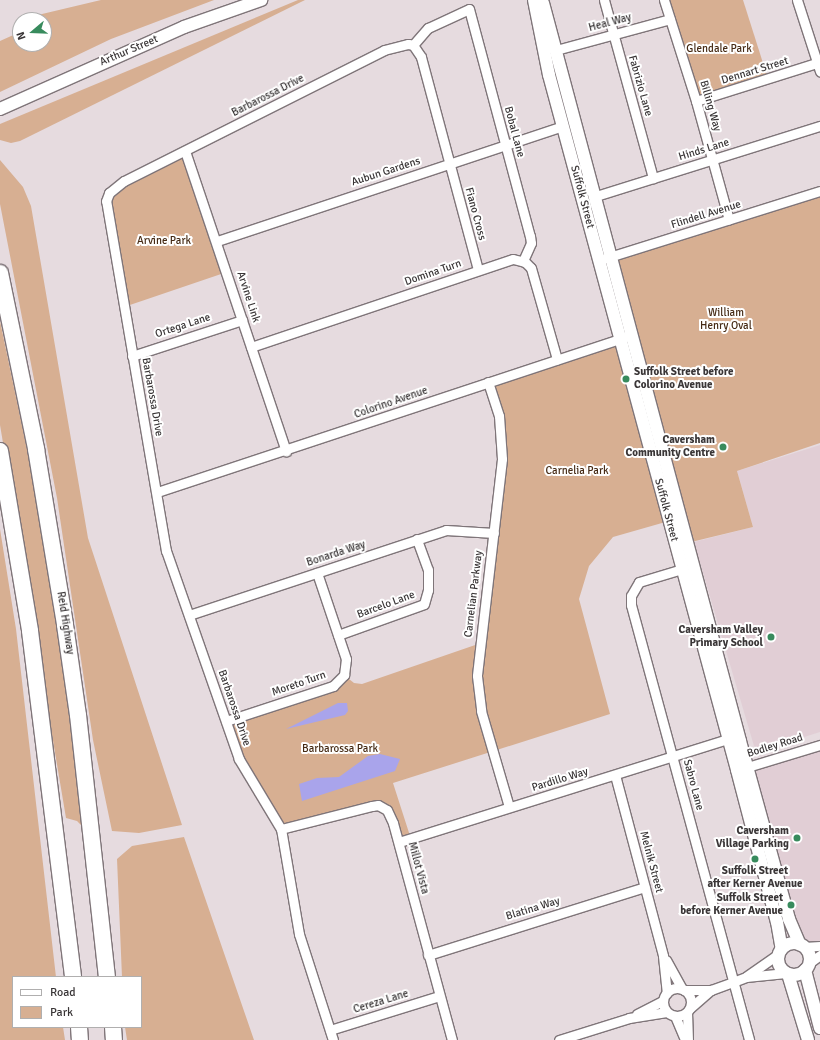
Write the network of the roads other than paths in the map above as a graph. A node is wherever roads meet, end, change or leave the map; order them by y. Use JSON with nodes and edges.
{"nodes":[{"id":1,"x":261,"y":0,"type":"edge"},
{"id":2,"x":534,"y":0,"type":"edge"},
{"id":3,"x":542,"y":0,"type":"edge"},
{"id":4,"x":604,"y":0,"type":"edge"},
{"id":5,"x":664,"y":0,"type":"edge"},
{"id":6,"x":797,"y":0,"type":"edge"},
{"id":7,"x":670,"y":18,"type":"junction"},
{"id":8,"x":613,"y":35,"type":"junction"},
{"id":9,"x":413,"y":45,"type":"junction"},
{"id":10,"x":556,"y":50,"type":"junction"},
{"id":11,"x":819,"y":65,"type":"edge"},
{"id":12,"x":696,"y":101,"type":"junction"},
{"id":13,"x":2,"y":108,"type":"edge"},
{"id":14,"x":562,"y":126,"type":"junction"},
{"id":15,"x":820,"y":126,"type":"edge"},
{"id":16,"x":505,"y":145,"type":"junction"},
{"id":17,"x":185,"y":151,"type":"junction"},
{"id":18,"x":712,"y":160,"type":"junction"},
{"id":19,"x":449,"y":163,"type":"junction"},
{"id":20,"x":653,"y":178,"type":"junction"},
{"id":21,"x":820,"y":191,"type":"edge"},
{"id":22,"x":596,"y":196,"type":"junction"},
{"id":23,"x":729,"y":220,"type":"junction"},
{"id":24,"x":217,"y":241,"type":"junction"},
{"id":25,"x":611,"y":257,"type":"junction"},
{"id":26,"x":599,"y":260,"type":"junction"},
{"id":27,"x":523,"y":261,"type":"junction"},
{"id":28,"x":478,"y":270,"type":"junction"},
{"id":29,"x":0,"y":273,"type":"edge"},
{"id":30,"x":242,"y":320,"type":"junction"},
{"id":31,"x":626,"y":337,"type":"junction"},
{"id":32,"x":251,"y":347,"type":"junction"},
{"id":33,"x":132,"y":356,"type":"junction"},
{"id":34,"x":557,"y":359,"type":"junction"},
{"id":35,"x":488,"y":382,"type":"junction"},
{"id":36,"x":0,"y":451,"type":"edge"},
{"id":37,"x":286,"y":451,"type":"junction"},
{"id":38,"x":157,"y":492,"type":"junction"},
{"id":39,"x":494,"y":533,"type":"junction"},
{"id":40,"x":417,"y":539,"type":"junction"},
{"id":41,"x":682,"y":569,"type":"junction"},
{"id":42,"x":317,"y":573,"type":"junction"},
{"id":43,"x":189,"y":615,"type":"junction"},
{"id":44,"x":338,"y":635,"type":"junction"},
{"id":45,"x":226,"y":721,"type":"junction"},
{"id":46,"x":727,"y":739,"type":"junction"},
{"id":47,"x":820,"y":745,"type":"edge"},
{"id":48,"x":673,"y":756,"type":"junction"},
{"id":49,"x":743,"y":768,"type":"junction"},
{"id":50,"x":615,"y":775,"type":"junction"},
{"id":51,"x":509,"y":807,"type":"junction"},
{"id":52,"x":281,"y":829,"type":"junction"},
{"id":53,"x":399,"y":842,"type":"junction"},
{"id":54,"x":645,"y":887,"type":"junction"},
{"id":55,"x":802,"y":946,"type":"junction"},
{"id":56,"x":820,"y":946,"type":"edge"},
{"id":57,"x":780,"y":952,"type":"junction"},
{"id":58,"x":820,"y":954,"type":"edge"},
{"id":59,"x":428,"y":955,"type":"junction"},
{"id":60,"x":663,"y":956,"type":"junction"},
{"id":61,"x":807,"y":967,"type":"junction"},
{"id":62,"x":787,"y":973,"type":"junction"},
{"id":63,"x":73,"y":976,"type":"edge"},
{"id":64,"x":107,"y":976,"type":"edge"},
{"id":65,"x":746,"y":977,"type":"junction"},
{"id":66,"x":733,"y":982,"type":"junction"},
{"id":67,"x":682,"y":990,"type":"junction"},
{"id":68,"x":711,"y":990,"type":"junction"},
{"id":69,"x":439,"y":996,"type":"junction"},
{"id":70,"x":665,"y":997,"type":"junction"},
{"id":71,"x":688,"y":1010,"type":"junction"},
{"id":72,"x":671,"y":1014,"type":"junction"},
{"id":73,"x":629,"y":1018,"type":"junction"},
{"id":74,"x":79,"y":1028,"type":"edge"},
{"id":75,"x":113,"y":1028,"type":"edge"},
{"id":76,"x":820,"y":1028,"type":"edge"},
{"id":77,"x":330,"y":1030,"type":"junction"},
{"id":78,"x":80,"y":1040,"type":"edge"},
{"id":79,"x":114,"y":1040,"type":"edge"},
{"id":80,"x":333,"y":1040,"type":"edge"},
{"id":81,"x":452,"y":1040,"type":"edge"},
{"id":82,"x":559,"y":1040,"type":"edge"},
{"id":83,"x":685,"y":1040,"type":"edge"},
{"id":84,"x":688,"y":1040,"type":"edge"},
{"id":85,"x":749,"y":1040,"type":"edge"},
{"id":86,"x":808,"y":1040,"type":"edge"}],
"edges":[{"from":1,"to":13,"type":"street","name":"Arthur Street"},
{"from":2,"to":14,"type":"street","name":"Suffolk Street"},
{"from":3,"to":10,"type":"street","name":"Suffolk Street"},
{"from":4,"to":8,"type":"street","name":"Fabrizio Lane"},
{"from":5,"to":7,"type":"street","name":"Billing Way"},
{"from":6,"to":11,"type":"street"},
{"from":7,"to":8,"type":"street","name":"Heal Way"},
{"from":7,"to":12,"type":"street","name":"Billing Way"},
{"from":8,"to":10,"type":"street","name":"Heal Way"},
{"from":8,"to":20,"type":"street","name":"Fabrizio Lane"},
{"from":9,"to":16,"type":"street","name":"Bobal Lane"},
{"from":9,"to":17,"type":"street","name":"Barbarossa Drive"},
{"from":9,"to":19,"type":"street"},
{"from":10,"to":22,"type":"street","name":"Suffolk Street"},
{"from":11,"to":12,"type":"street","name":"Dennart Street"},
{"from":12,"to":18,"type":"street","name":"Billing Way"},
{"from":14,"to":16,"type":"street","name":"Aubun Gardens"},
{"from":14,"to":26,"type":"street","name":"Suffolk Street"},
{"from":15,"to":18,"type":"street","name":"Hinds Lane"},
{"from":16,"to":19,"type":"street","name":"Aubun Gardens"},
{"from":16,"to":27,"type":"street","name":"Bobal Lane"},
{"from":17,"to":24,"type":"street","name":"Arvine Link"},
{"from":17,"to":33,"type":"street","name":"Barbarossa Drive"},
{"from":18,"to":20,"type":"street","name":"Hinds Lane"},
{"from":18,"to":23,"type":"street","name":"Billing Way"},
{"from":19,"to":24,"type":"street","name":"Aubun Gardens"},
{"from":19,"to":28,"type":"street","name":"Fiano Cross"},
{"from":20,"to":22,"type":"street","name":"Hinds Lane"},
{"from":21,"to":23,"type":"street","name":"Flindell Avenue"},
{"from":22,"to":25,"type":"street","name":"Suffolk Street"},
{"from":23,"to":25,"type":"street","name":"Flindell Avenue"},
{"from":24,"to":30,"type":"street","name":"Arvine Link"},
{"from":25,"to":26,"type":"street","name":"Flindell Avenue"},
{"from":25,"to":31,"type":"street","name":"Suffolk Street"},
{"from":26,"to":31,"type":"street","name":"Suffolk Street"},
{"from":27,"to":28,"type":"street","name":"Domina Turn"},
{"from":27,"to":34,"type":"street"},
{"from":28,"to":32,"type":"street","name":"Domina Turn"},
{"from":29,"to":64,"type":"highway","name":"Reid Highway"},
{"from":30,"to":32,"type":"street","name":"Arvine Link"},
{"from":30,"to":33,"type":"street","name":"Ortega Lane"},
{"from":31,"to":34,"type":"street","name":"Colorino Avenue"},
{"from":31,"to":41,"type":"street","name":"Suffolk Street"},
{"from":31,"to":49,"type":"street","name":"Suffolk Street"},
{"from":32,"to":37,"type":"street","name":"Arvine Link"},
{"from":33,"to":38,"type":"street","name":"Barbarossa Drive"},
{"from":34,"to":35,"type":"street","name":"Colorino Avenue"},
{"from":35,"to":37,"type":"street","name":"Colorino Avenue"},
{"from":35,"to":39,"type":"street","name":"Carnelian Parkway"},
{"from":36,"to":63,"type":"highway"},
{"from":37,"to":38,"type":"street","name":"Colorino Avenue"},
{"from":38,"to":43,"type":"street","name":"Barbarossa Drive"},
{"from":39,"to":40,"type":"street","name":"Bonarda Way"},
{"from":39,"to":51,"type":"street","name":"Carnelian Parkway"},
{"from":40,"to":42,"type":"street","name":"Bonarda Way"},
{"from":40,"to":44,"type":"street","name":"Barcelo Lane"},
{"from":41,"to":46,"type":"street","name":"Suffolk Street"},
{"from":41,"to":48,"type":"street","name":"Sabro Lane"},
{"from":42,"to":43,"type":"street","name":"Bonarda Way"},
{"from":42,"to":44,"type":"street","name":"Moreto Turn"},
{"from":43,"to":45,"type":"street","name":"Barbarossa Drive"},
{"from":44,"to":45,"type":"street","name":"Moreto Turn"},
{"from":45,"to":52,"type":"street","name":"Barbarossa Drive"},
{"from":46,"to":48,"type":"street","name":"Pardillo Way"},
{"from":46,"to":49,"type":"street","name":"Suffolk Street"},
{"from":47,"to":49,"type":"street","name":"Bodley Road"},
{"from":48,"to":50,"type":"street","name":"Pardillo Way"},
{"from":48,"to":66,"type":"street","name":"Sabro Lane"},
{"from":49,"to":55,"type":"street","name":"Suffolk Street"},
{"from":49,"to":57,"type":"street","name":"Suffolk Street"},
{"from":50,"to":51,"type":"street","name":"Pardillo Way"},
{"from":50,"to":54,"type":"street","name":"Melnik Street"},
{"from":51,"to":53,"type":"street","name":"Pardillo Way"},
{"from":52,"to":53,"type":"street","name":"Millot Vista"},
{"from":52,"to":77,"type":"street","name":"Barbarossa Drive"},
{"from":53,"to":59,"type":"street","name":"Millot Vista"},
{"from":54,"to":59,"type":"street","name":"Blatina Way"},
{"from":54,"to":60,"type":"street","name":"Melnik Street"},
{"from":55,"to":56,"type":"street"},
{"from":55,"to":57,"type":"street"},
{"from":55,"to":61,"type":"street"},
{"from":57,"to":62,"type":"street"},
{"from":57,"to":65,"type":"street"},
{"from":58,"to":61,"type":"street"},
{"from":59,"to":69,"type":"street","name":"Millot Vista"},
{"from":60,"to":67,"type":"street","name":"Melnik Street"},
{"from":60,"to":70,"type":"street","name":"Melnik Street"},
{"from":61,"to":62,"type":"street"},
{"from":61,"to":76,"type":"street"},
{"from":62,"to":65,"type":"street"},
{"from":62,"to":86,"type":"street"},
{"from":65,"to":66,"type":"street"},
{"from":66,"to":68,"type":"street"},
{"from":66,"to":85,"type":"street","name":"Sabro Lane"},
{"from":67,"to":68,"type":"street"},
{"from":67,"to":70,"type":"street"},
{"from":67,"to":71,"type":"street"},
{"from":68,"to":71,"type":"street"},
{"from":69,"to":77,"type":"street","name":"Cereza Lane"},
{"from":69,"to":81,"type":"street","name":"Millot Vista"},
{"from":70,"to":72,"type":"street"},
{"from":70,"to":73,"type":"street"},
{"from":71,"to":72,"type":"street"},
{"from":71,"to":84,"type":"street"},
{"from":72,"to":73,"type":"street"},
{"from":72,"to":83,"type":"street"},
{"from":73,"to":82,"type":"street"},
{"from":74,"to":78,"type":"highway"},
{"from":75,"to":79,"type":"highway"},
{"from":77,"to":80,"type":"street","name":"Barbarossa Drive"}]}
